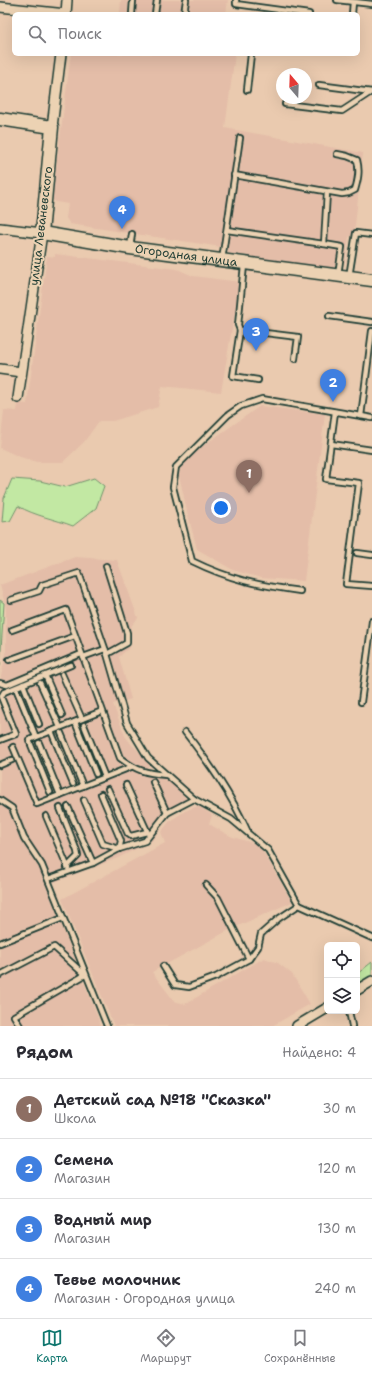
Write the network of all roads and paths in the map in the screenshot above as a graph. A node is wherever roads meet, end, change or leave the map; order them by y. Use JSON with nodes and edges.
{"nodes":[{"id":1,"x":67,"y":0,"type":"edge"},
{"id":2,"x":133,"y":0,"type":"edge"},
{"id":3,"x":157,"y":0,"type":"edge"},
{"id":4,"x":186,"y":0,"type":"edge"},
{"id":5,"x":236,"y":0,"type":"edge"},
{"id":6,"x":337,"y":0,"type":"edge"},
{"id":7,"x":353,"y":2,"type":"junction"},
{"id":8,"x":372,"y":4,"type":"edge"},
{"id":9,"x":0,"y":7,"type":"edge"},
{"id":10,"x":47,"y":12,"type":"edge"},
{"id":11,"x":66,"y":12,"type":"edge"},
{"id":12,"x":132,"y":12,"type":"edge"},
{"id":13,"x":156,"y":12,"type":"edge"},
{"id":14,"x":184,"y":12,"type":"edge"},
{"id":15,"x":294,"y":12,"type":"edge"},
{"id":16,"x":352,"y":12,"type":"edge"},
{"id":17,"x":61,"y":56,"type":"edge"},
{"id":18,"x":250,"y":56,"type":"edge"},
{"id":19,"x":319,"y":85,"type":"dead end"},
{"id":20,"x":247,"y":90,"type":"dead end"},
{"id":21,"x":372,"y":91,"type":"edge"},
{"id":22,"x":285,"y":104,"type":"dead end"},
{"id":23,"x":0,"y":119,"type":"edge"},
{"id":24,"x":52,"y":126,"type":"junction"},
{"id":25,"x":240,"y":138,"type":"dead end"},
{"id":26,"x":337,"y":154,"type":"dead end"},
{"id":27,"x":234,"y":175,"type":"junction"},
{"id":28,"x":327,"y":192,"type":"junction"},
{"id":29,"x":0,"y":228,"type":"edge"},
{"id":30,"x":227,"y":230,"type":"junction"},
{"id":31,"x":42,"y":233,"type":"junction"},
{"id":32,"x":132,"y":234,"type":"dead end"},
{"id":33,"x":372,"y":235,"type":"edge"},
{"id":34,"x":324,"y":244,"type":"junction"},
{"id":35,"x":130,"y":248,"type":"junction"},
{"id":36,"x":222,"y":260,"type":"junction"},
{"id":37,"x":244,"y":263,"type":"junction"},
{"id":38,"x":344,"y":276,"type":"junction"},
{"id":39,"x":372,"y":280,"type":"edge"},
{"id":40,"x":330,"y":316,"type":"dead end"},
{"id":41,"x":372,"y":322,"type":"edge"},
{"id":42,"x":240,"y":330,"type":"junction"},
{"id":43,"x":372,"y":331,"type":"edge"},
{"id":44,"x":295,"y":359,"type":"dead end"},
{"id":45,"x":0,"y":369,"type":"edge"},
{"id":46,"x":22,"y":372,"type":"junction"},
{"id":47,"x":258,"y":380,"type":"dead end"},
{"id":48,"x":18,"y":398,"type":"dead end"},
{"id":49,"x":335,"y":412,"type":"junction"},
{"id":50,"x":361,"y":416,"type":"junction"},
{"id":51,"x":372,"y":418,"type":"edge"},
{"id":52,"x":331,"y":444,"type":"junction"},
{"id":53,"x":372,"y":450,"type":"edge"},
{"id":54,"x":356,"y":553,"type":"dead end"},
{"id":55,"x":372,"y":555,"type":"edge"},
{"id":56,"x":106,"y":566,"type":"dead end"},
{"id":57,"x":372,"y":586,"type":"edge"},
{"id":58,"x":300,"y":591,"type":"dead end"},
{"id":59,"x":11,"y":600,"type":"dead end"},
{"id":60,"x":372,"y":621,"type":"edge"},
{"id":61,"x":12,"y":630,"type":"dead end"},
{"id":62,"x":75,"y":636,"type":"junction"},
{"id":63,"x":106,"y":651,"type":"junction"},
{"id":64,"x":82,"y":655,"type":"junction"},
{"id":65,"x":9,"y":660,"type":"dead end"},
{"id":66,"x":71,"y":665,"type":"dead end"},
{"id":67,"x":62,"y":674,"type":"dead end"},
{"id":68,"x":45,"y":675,"type":"junction"},
{"id":69,"x":0,"y":683,"type":"edge"},
{"id":70,"x":40,"y":683,"type":"dead end"},
{"id":71,"x":23,"y":684,"type":"junction"},
{"id":72,"x":17,"y":691,"type":"dead end"},
{"id":73,"x":361,"y":702,"type":"dead end"},
{"id":74,"x":102,"y":711,"type":"junction"},
{"id":75,"x":62,"y":715,"type":"dead end"},
{"id":76,"x":82,"y":718,"type":"junction"},
{"id":77,"x":75,"y":722,"type":"junction"},
{"id":78,"x":39,"y":724,"type":"dead end"},
{"id":79,"x":84,"y":725,"type":"dead end"},
{"id":80,"x":60,"y":727,"type":"junction"},
{"id":81,"x":51,"y":731,"type":"junction"},
{"id":82,"x":185,"y":732,"type":"dead end"},
{"id":83,"x":61,"y":733,"type":"dead end"},
{"id":84,"x":36,"y":737,"type":"junction"},
{"id":85,"x":0,"y":740,"type":"edge"},
{"id":86,"x":39,"y":743,"type":"dead end"},
{"id":87,"x":13,"y":747,"type":"dead end"},
{"id":88,"x":12,"y":760,"type":"dead end"},
{"id":89,"x":0,"y":765,"type":"edge"},
{"id":90,"x":131,"y":767,"type":"junction"},
{"id":91,"x":96,"y":774,"type":"dead end"},
{"id":92,"x":166,"y":775,"type":"junction"},
{"id":93,"x":105,"y":777,"type":"junction"},
{"id":94,"x":153,"y":782,"type":"dead end"},
{"id":95,"x":73,"y":784,"type":"dead end"},
{"id":96,"x":126,"y":785,"type":"dead end"},
{"id":97,"x":83,"y":786,"type":"junction"},
{"id":98,"x":108,"y":789,"type":"dead end"},
{"id":99,"x":50,"y":792,"type":"dead end"},
{"id":100,"x":101,"y":794,"type":"dead end"},
{"id":101,"x":60,"y":795,"type":"junction"},
{"id":102,"x":194,"y":799,"type":"junction"},
{"id":103,"x":0,"y":800,"type":"edge"},
{"id":104,"x":84,"y":800,"type":"dead end"},
{"id":105,"x":68,"y":807,"type":"dead end"},
{"id":106,"x":60,"y":808,"type":"dead end"},
{"id":107,"x":167,"y":813,"type":"junction"},
{"id":108,"x":46,"y":816,"type":"dead end"},
{"id":109,"x":247,"y":831,"type":"junction"},
{"id":110,"x":148,"y":834,"type":"junction"},
{"id":111,"x":119,"y":849,"type":"junction"},
{"id":112,"x":93,"y":863,"type":"junction"},
{"id":113,"x":68,"y":869,"type":"junction"},
{"id":114,"x":48,"y":879,"type":"junction"},
{"id":115,"x":206,"y":885,"type":"dead end"},
{"id":116,"x":299,"y":905,"type":"junction"},
{"id":117,"x":63,"y":918,"type":"junction"},
{"id":118,"x":372,"y":938,"type":"edge"},
{"id":119,"x":0,"y":943,"type":"edge"},
{"id":120,"x":249,"y":958,"type":"junction"},
{"id":121,"x":163,"y":966,"type":"dead end"},
{"id":122,"x":0,"y":975,"type":"edge"},
{"id":123,"x":85,"y":975,"type":"junction"},
{"id":124,"x":372,"y":981,"type":"edge"},
{"id":125,"x":360,"y":988,"type":"edge"},
{"id":126,"x":324,"y":1010,"type":"edge"},
{"id":127,"x":349,"y":1014,"type":"edge"},
{"id":128,"x":20,"y":1026,"type":"edge"},
{"id":129,"x":107,"y":1026,"type":"edge"},
{"id":130,"x":297,"y":1026,"type":"edge"},
{"id":131,"x":352,"y":1026,"type":"edge"}],
"edges":[{"from":1,"to":11,"type":"street"},
{"from":2,"to":12,"type":"lane"},
{"from":3,"to":13,"type":"lane"},
{"from":4,"to":14,"type":"lane"},
{"from":5,"to":15,"type":"lane"},
{"from":6,"to":7,"type":"lane"},
{"from":7,"to":8,"type":"lane"},
{"from":7,"to":16,"type":"lane"},
{"from":9,"to":10,"type":"street"},
{"from":17,"to":24,"type":"street","name":"улица Леваневского"},
{"from":18,"to":20,"type":"lane"},
{"from":19,"to":21,"type":"lane"},
{"from":21,"to":22,"type":"lane"},
{"from":23,"to":24,"type":"street"},
{"from":24,"to":31,"type":"street","name":"улица Леваневского"},
{"from":25,"to":27,"type":"lane"},
{"from":26,"to":28,"type":"lane"},
{"from":27,"to":28,"type":"lane"},
{"from":27,"to":30,"type":"lane"},
{"from":28,"to":34,"type":"lane"},
{"from":29,"to":31,"type":"street","name":"Огородная улица"},
{"from":30,"to":34,"type":"lane"},
{"from":30,"to":36,"type":"lane"},
{"from":31,"to":35,"type":"street","name":"Огородная улица"},
{"from":31,"to":46,"type":"street","name":"улица Леваневского"},
{"from":32,"to":35,"type":"lane"},
{"from":33,"to":38,"type":"lane"},
{"from":34,"to":38,"type":"lane"},
{"from":35,"to":36,"type":"street","name":"Огородная улица"},
{"from":36,"to":37,"type":"street","name":"Огородная улица"},
{"from":37,"to":38,"type":"street","name":"Огородная улица"},
{"from":37,"to":42,"type":"lane"},
{"from":38,"to":39,"type":"street","name":"Огородная улица"},
{"from":40,"to":41,"type":"lane"},
{"from":42,"to":44,"type":"lane"},
{"from":42,"to":47,"type":"lane"},
{"from":43,"to":50,"type":"lane"},
{"from":45,"to":46,"type":"street"},
{"from":46,"to":48,"type":"street","name":"улица Леваневского"},
{"from":49,"to":50,"type":"lane"},
{"from":49,"to":52,"type":"lane"},
{"from":49,"to":58,"type":"lane"},
{"from":50,"to":51,"type":"lane"},
{"from":52,"to":53,"type":"lane"},
{"from":52,"to":57,"type":"lane"},
{"from":54,"to":55,"type":"lane"},
{"from":56,"to":63,"type":"lane"},
{"from":59,"to":63,"type":"lane"},
{"from":60,"to":73,"type":"lane"},
{"from":61,"to":62,"type":"lane"},
{"from":62,"to":64,"type":"lane"},
{"from":62,"to":65,"type":"lane"},
{"from":63,"to":64,"type":"lane"},
{"from":63,"to":92,"type":"lane"},
{"from":64,"to":69,"type":"lane"},
{"from":64,"to":74,"type":"lane"},
{"from":66,"to":68,"type":"lane"},
{"from":67,"to":76,"type":"lane"},
{"from":68,"to":71,"type":"lane"},
{"from":68,"to":75,"type":"lane"},
{"from":70,"to":80,"type":"lane"},
{"from":71,"to":78,"type":"lane"},
{"from":71,"to":85,"type":"lane"},
{"from":72,"to":84,"type":"lane"},
{"from":74,"to":76,"type":"lane"},
{"from":74,"to":90,"type":"lane"},
{"from":76,"to":77,"type":"lane"},
{"from":77,"to":80,"type":"lane"},
{"from":77,"to":91,"type":"lane"},
{"from":79,"to":93,"type":"lane"},
{"from":80,"to":81,"type":"lane"},
{"from":81,"to":84,"type":"lane"},
{"from":81,"to":95,"type":"lane"},
{"from":82,"to":109,"type":"lane"},
{"from":83,"to":97,"type":"lane"},
{"from":84,"to":99,"type":"lane"},
{"from":86,"to":101,"type":"lane"},
{"from":87,"to":101,"type":"lane"},
{"from":88,"to":89,"type":"lane"},
{"from":90,"to":92,"type":"lane"},
{"from":90,"to":93,"type":"lane"},
{"from":92,"to":102,"type":"lane"},
{"from":93,"to":97,"type":"lane"},
{"from":94,"to":107,"type":"lane"},
{"from":96,"to":110,"type":"lane"},
{"from":97,"to":101,"type":"lane"},
{"from":98,"to":110,"type":"lane"},
{"from":100,"to":111,"type":"lane"},
{"from":102,"to":107,"type":"lane"},
{"from":102,"to":109,"type":"lane"},
{"from":103,"to":114,"type":"lane"},
{"from":104,"to":111,"type":"lane"},
{"from":105,"to":112,"type":"lane"},
{"from":106,"to":113,"type":"lane"},
{"from":107,"to":110,"type":"lane"},
{"from":108,"to":113,"type":"lane"},
{"from":109,"to":116,"type":"lane"},
{"from":110,"to":111,"type":"lane"},
{"from":111,"to":112,"type":"lane"},
{"from":112,"to":113,"type":"lane"},
{"from":113,"to":114,"type":"lane"},
{"from":114,"to":117,"type":"lane"},
{"from":115,"to":120,"type":"lane"},
{"from":116,"to":118,"type":"lane"},
{"from":116,"to":120,"type":"lane"},
{"from":117,"to":119,"type":"lane"},
{"from":117,"to":123,"type":"lane"},
{"from":120,"to":121,"type":"lane"},
{"from":122,"to":123,"type":"lane"},
{"from":123,"to":128,"type":"lane"},
{"from":123,"to":129,"type":"lane"},
{"from":124,"to":125,"type":"street"},
{"from":126,"to":130,"type":"street"},
{"from":127,"to":131,"type":"lane"}]}
